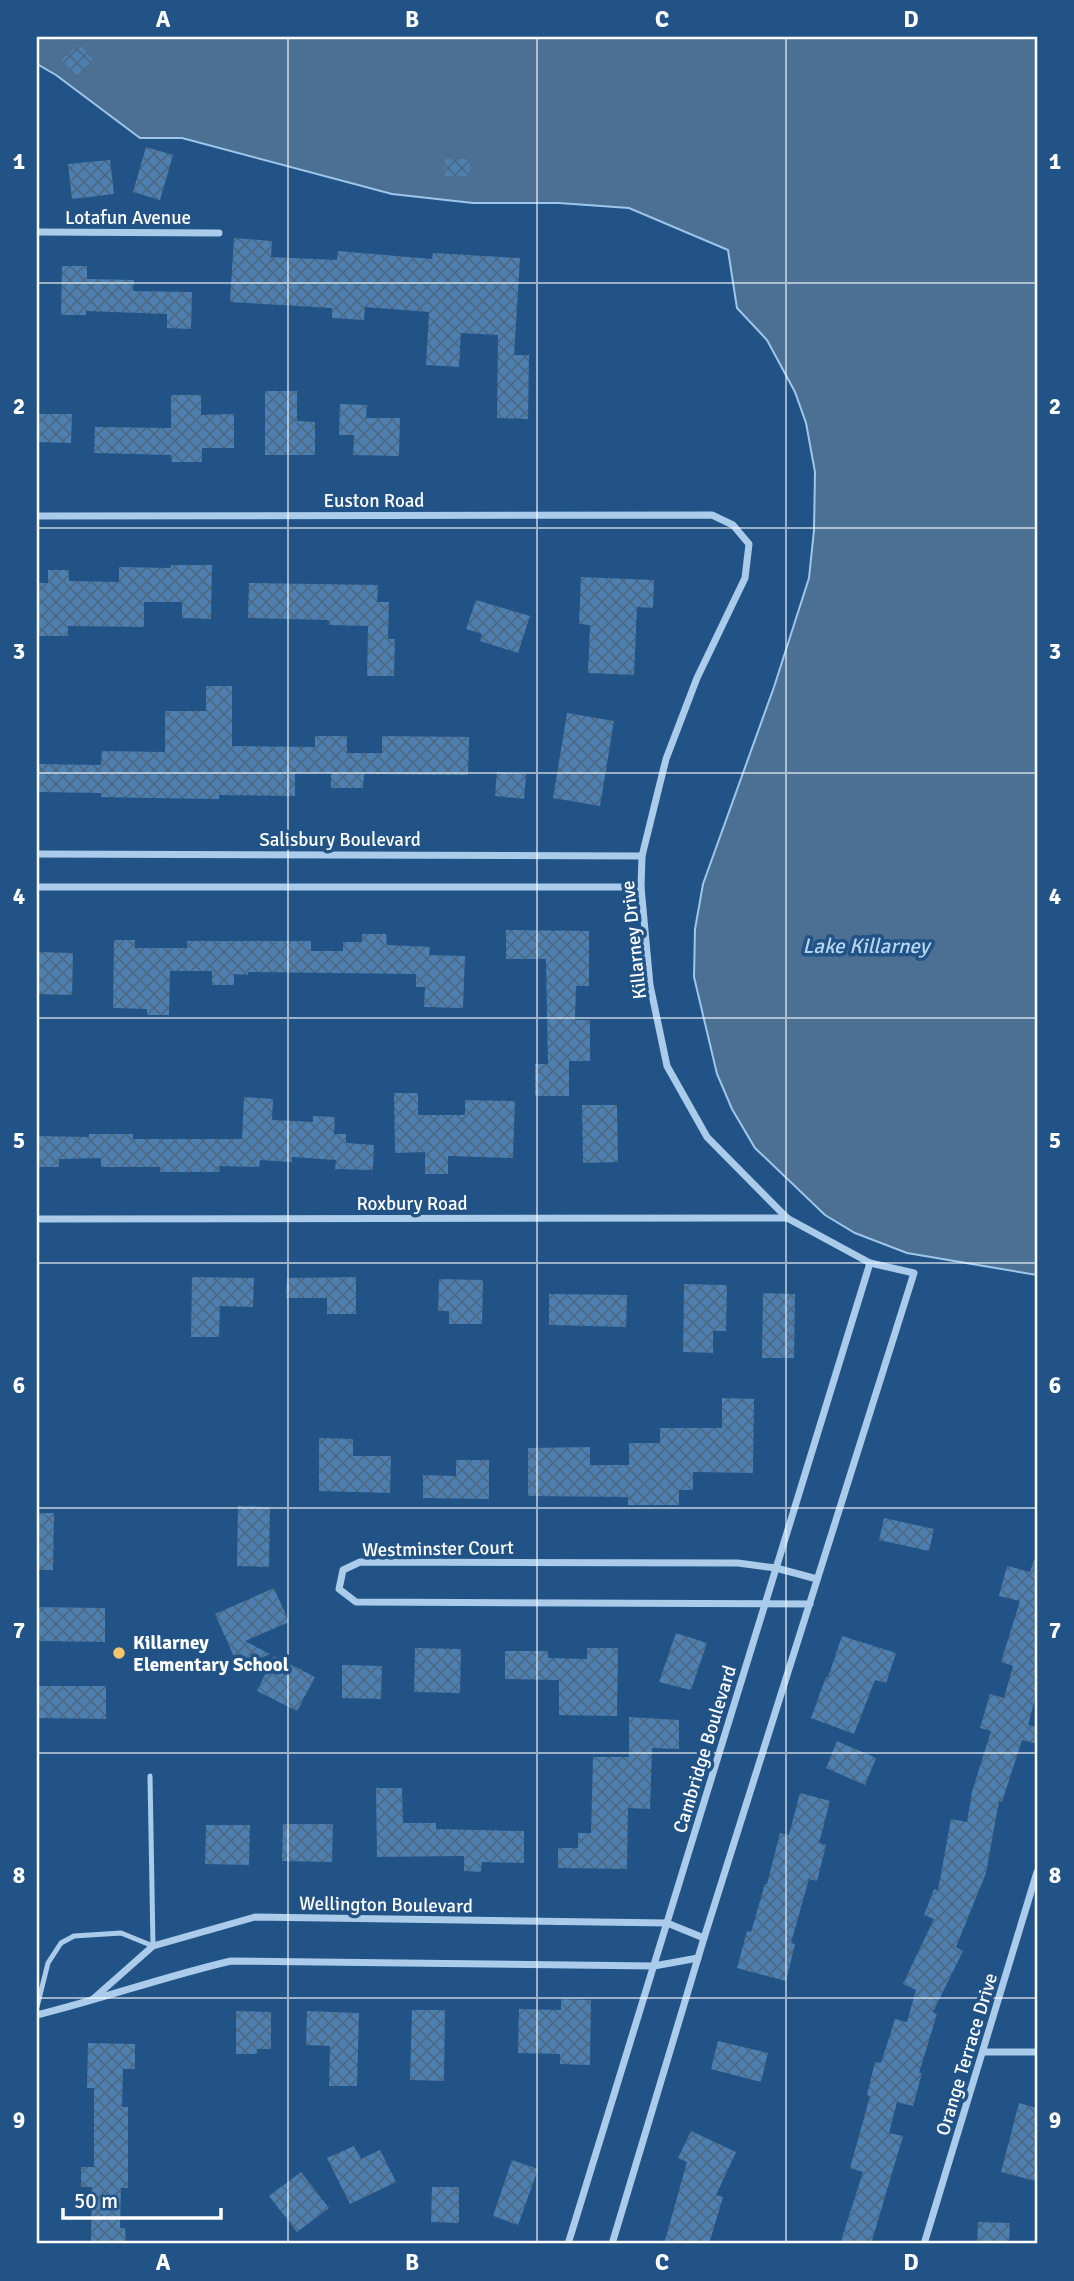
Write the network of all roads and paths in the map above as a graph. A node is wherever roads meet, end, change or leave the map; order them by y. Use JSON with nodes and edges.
{"nodes":[{"id":1,"x":37,"y":232,"type":"edge"},
{"id":2,"x":219,"y":233,"type":"dead end"},
{"id":3,"x":712,"y":515,"type":"joint"},
{"id":4,"x":37,"y":516,"type":"edge"},
{"id":5,"x":37,"y":854,"type":"edge"},
{"id":6,"x":642,"y":856,"type":"junction"},
{"id":7,"x":37,"y":887,"type":"edge"},
{"id":8,"x":641,"y":887,"type":"junction"},
{"id":9,"x":787,"y":1218,"type":"junction"},
{"id":10,"x":37,"y":1219,"type":"edge"},
{"id":11,"x":870,"y":1263,"type":"junction"},
{"id":12,"x":776,"y":1568,"type":"junction"},
{"id":13,"x":817,"y":1579,"type":"junction"},
{"id":14,"x":765,"y":1602,"type":"junction"},
{"id":15,"x":810,"y":1604,"type":"junction"},
{"id":16,"x":150,"y":1776,"type":"dead end"},
{"id":17,"x":1037,"y":1872,"type":"edge"},
{"id":18,"x":667,"y":1923,"type":"junction"},
{"id":19,"x":704,"y":1938,"type":"junction"},
{"id":20,"x":153,"y":1946,"type":"junction"},
{"id":21,"x":698,"y":1958,"type":"junction"},
{"id":22,"x":654,"y":1966,"type":"junction"},
{"id":23,"x":38,"y":1994,"type":"edge"},
{"id":24,"x":90,"y":2002,"type":"junction"},
{"id":25,"x":37,"y":2007,"type":"edge"},
{"id":26,"x":37,"y":2015,"type":"edge"},
{"id":27,"x":984,"y":2052,"type":"junction"},
{"id":28,"x":1037,"y":2052,"type":"edge"},
{"id":29,"x":568,"y":2244,"type":"edge"},
{"id":30,"x":611,"y":2244,"type":"edge"},
{"id":31,"x":924,"y":2244,"type":"edge"}],
"edges":[{"from":1,"to":2,"type":"street","name":"Lotafun Avenue"},
{"from":3,"to":4,"type":"street","name":"Euston Road"},
{"from":3,"to":6,"type":"street","name":"Killarney Drive"},
{"from":5,"to":6,"type":"street","name":"Salisbury Boulevard"},
{"from":6,"to":8,"type":"street","name":"Killarney Drive"},
{"from":7,"to":8,"type":"street"},
{"from":8,"to":9,"type":"street","name":"Killarney Drive"},
{"from":9,"to":10,"type":"street","name":"Roxbury Road"},
{"from":9,"to":11,"type":"street","name":"Killarney Drive"},
{"from":11,"to":12,"type":"street","name":"Cambridge Boulevard"},
{"from":11,"to":13,"type":"street","name":"Killarney Drive"},
{"from":12,"to":13,"type":"street","name":"Westminster Court"},
{"from":12,"to":14,"type":"street","name":"Cambridge Boulevard"},
{"from":12,"to":14,"type":"street","name":"Westminster Court"},
{"from":13,"to":15,"type":"street"},
{"from":14,"to":15,"type":"street","name":"Westminster Court"},
{"from":14,"to":18,"type":"street","name":"Cambridge Boulevard"},
{"from":15,"to":19,"type":"street"},
{"from":16,"to":20,"type":"lane"},
{"from":17,"to":27,"type":"street","name":"Orange Terrace Drive"},
{"from":18,"to":19,"type":"street","name":"Wellington Boulevard"},
{"from":18,"to":20,"type":"street","name":"Wellington Boulevard"},
{"from":18,"to":22,"type":"street","name":"Cambridge Boulevard"},
{"from":19,"to":21,"type":"street"},
{"from":20,"to":23,"type":"lane"},
{"from":20,"to":24,"type":"street","name":"Wellington Boulevard"},
{"from":21,"to":22,"type":"street","name":"Wellington Boulevard"},
{"from":21,"to":30,"type":"street"},
{"from":22,"to":24,"type":"street","name":"Wellington Boulevard"},
{"from":22,"to":29,"type":"street","name":"Cambridge Boulevard"},
{"from":23,"to":25,"type":"lane"},
{"from":24,"to":26,"type":"street","name":"Wellington Boulevard"},
{"from":27,"to":28,"type":"street"},
{"from":27,"to":31,"type":"street","name":"Orange Terrace Drive"}]}
